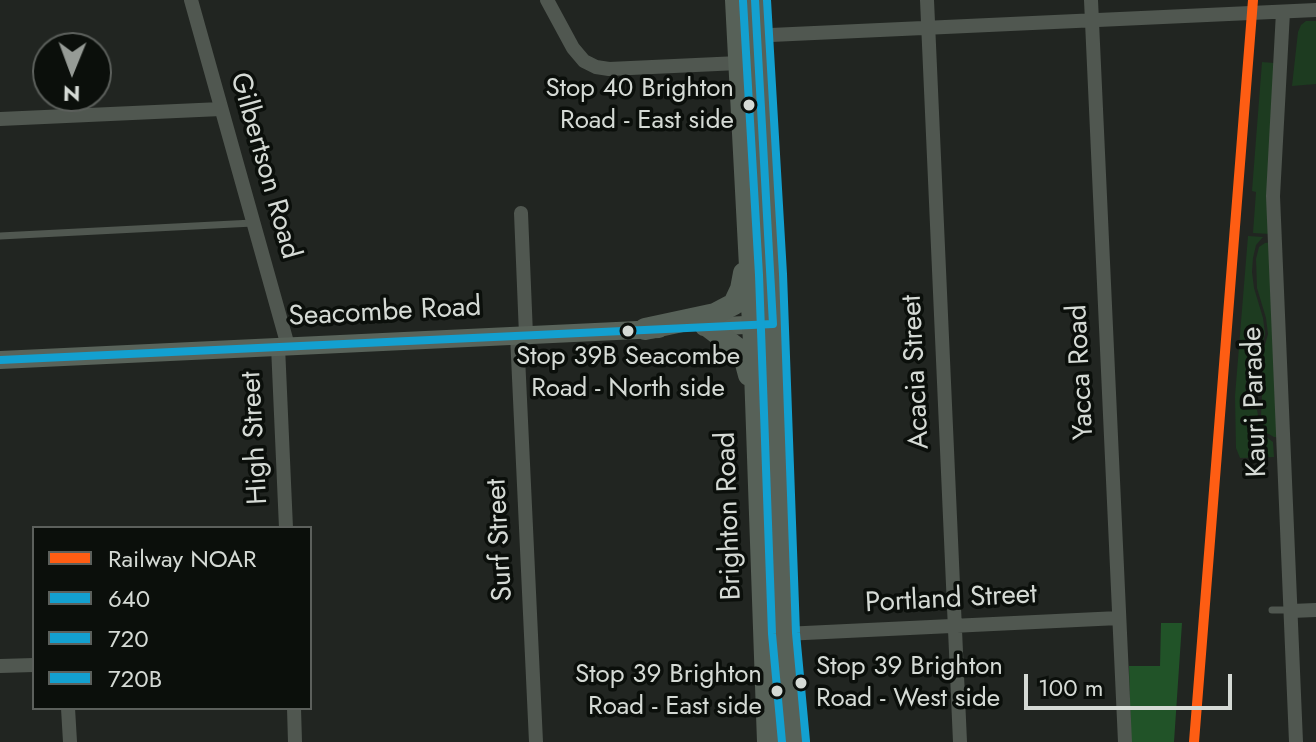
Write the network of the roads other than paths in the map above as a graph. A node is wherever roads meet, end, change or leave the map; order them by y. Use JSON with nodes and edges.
{"nodes":[{"id":1,"x":191,"y":0,"type":"edge"},
{"id":2,"x":547,"y":0,"type":"edge"},
{"id":3,"x":736,"y":0,"type":"edge"},
{"id":4,"x":755,"y":0,"type":"edge"},
{"id":5,"x":927,"y":0,"type":"edge"},
{"id":6,"x":1091,"y":0,"type":"edge"},
{"id":7,"x":1210,"y":7,"type":"edge"},
{"id":8,"x":1316,"y":10,"type":"edge"},
{"id":9,"x":1283,"y":12,"type":"junction"},
{"id":10,"x":1092,"y":20,"type":"junction"},
{"id":11,"x":928,"y":28,"type":"junction"},
{"id":12,"x":747,"y":36,"type":"junction"},
{"id":13,"x":739,"y":63,"type":"junction"},
{"id":14,"x":221,"y":109,"type":"junction"},
{"id":15,"x":0,"y":119,"type":"edge"},
{"id":16,"x":521,"y":213,"type":"dead end"},
{"id":17,"x":253,"y":223,"type":"junction"},
{"id":18,"x":0,"y":236,"type":"edge"},
{"id":19,"x":749,"y":239,"type":"junction"},
{"id":20,"x":763,"y":324,"type":"junction"},
{"id":21,"x":709,"y":327,"type":"junction"},
{"id":22,"x":645,"y":329,"type":"junction"},
{"id":23,"x":522,"y":335,"type":"junction"},
{"id":24,"x":283,"y":346,"type":"junction"},
{"id":25,"x":0,"y":360,"type":"edge"},
{"id":26,"x":757,"y":407,"type":"junction"},
{"id":27,"x":286,"y":526,"type":"edge"},
{"id":28,"x":1272,"y":610,"type":"dead end"},
{"id":29,"x":1316,"y":610,"type":"edge"},
{"id":30,"x":1291,"y":611,"type":"junction"},
{"id":31,"x":1119,"y":618,"type":"junction"},
{"id":32,"x":954,"y":626,"type":"junction"},
{"id":33,"x":784,"y":634,"type":"junction"},
{"id":34,"x":32,"y":665,"type":"edge"},
{"id":35,"x":0,"y":666,"type":"edge"},
{"id":36,"x":68,"y":710,"type":"edge"},
{"id":37,"x":294,"y":710,"type":"edge"},
{"id":38,"x":70,"y":742,"type":"edge"},
{"id":39,"x":295,"y":742,"type":"edge"},
{"id":40,"x":536,"y":742,"type":"edge"},
{"id":41,"x":768,"y":742,"type":"edge"},
{"id":42,"x":794,"y":742,"type":"edge"},
{"id":43,"x":960,"y":742,"type":"edge"},
{"id":44,"x":1125,"y":742,"type":"edge"},
{"id":45,"x":1296,"y":742,"type":"edge"}],
"edges":[{"from":1,"to":14,"type":"street","name":"Gilbertson Road"},
{"from":2,"to":13,"type":"street"},
{"from":3,"to":12,"type":"main road","name":"Brighton Road"},
{"from":4,"to":12,"type":"main road","name":"Brighton Road"},
{"from":5,"to":11,"type":"street","name":"Acacia Street"},
{"from":6,"to":10,"type":"street","name":"Yacca Road"},
{"from":7,"to":9,"type":"street"},
{"from":7,"to":10,"type":"street"},
{"from":8,"to":9,"type":"street"},
{"from":9,"to":30,"type":"street","name":"Kauri Parade"},
{"from":10,"to":11,"type":"street"},
{"from":10,"to":31,"type":"street","name":"Yacca Road"},
{"from":11,"to":12,"type":"street"},
{"from":11,"to":32,"type":"street","name":"Acacia Street"},
{"from":12,"to":13,"type":"main road","name":"Brighton Road"},
{"from":12,"to":20,"type":"main road","name":"Brighton Road"},
{"from":13,"to":19,"type":"main road","name":"Brighton Road"},
{"from":14,"to":15,"type":"street"},
{"from":14,"to":17,"type":"street","name":"Gilbertson Road"},
{"from":16,"to":23,"type":"street","name":"Surf Street"},
{"from":17,"to":18,"type":"lane"},
{"from":17,"to":24,"type":"street","name":"Gilbertson Road"},
{"from":19,"to":20,"type":"main road","name":"Brighton Road"},
{"from":19,"to":22,"type":"main road"},
{"from":20,"to":21,"type":"main road","name":"Seacombe Road"},
{"from":20,"to":26,"type":"main road","name":"Brighton Road"},
{"from":20,"to":33,"type":"main road","name":"Brighton Road"},
{"from":21,"to":22,"type":"main road","name":"Seacombe Road"},
{"from":21,"to":26,"type":"main road"},
{"from":22,"to":23,"type":"main road","name":"Seacombe Road"},
{"from":23,"to":24,"type":"main road","name":"Seacombe Road"},
{"from":23,"to":40,"type":"street","name":"Surf Street"},
{"from":24,"to":25,"type":"main road","name":"Seacombe Road"},
{"from":24,"to":27,"type":"street","name":"High Street"},
{"from":26,"to":41,"type":"main road","name":"Brighton Road"},
{"from":28,"to":30,"type":"lane"},
{"from":29,"to":30,"type":"street"},
{"from":30,"to":45,"type":"street","name":"Kauri Parade"},
{"from":31,"to":32,"type":"street","name":"Portland Street"},
{"from":31,"to":44,"type":"street","name":"Yacca Road"},
{"from":32,"to":33,"type":"street","name":"Portland Street"},
{"from":32,"to":43,"type":"street","name":"Acacia Street"},
{"from":33,"to":42,"type":"main road","name":"Brighton Road"},
{"from":34,"to":35,"type":"street"},
{"from":36,"to":38,"type":"street"},
{"from":37,"to":39,"type":"street"}]}
